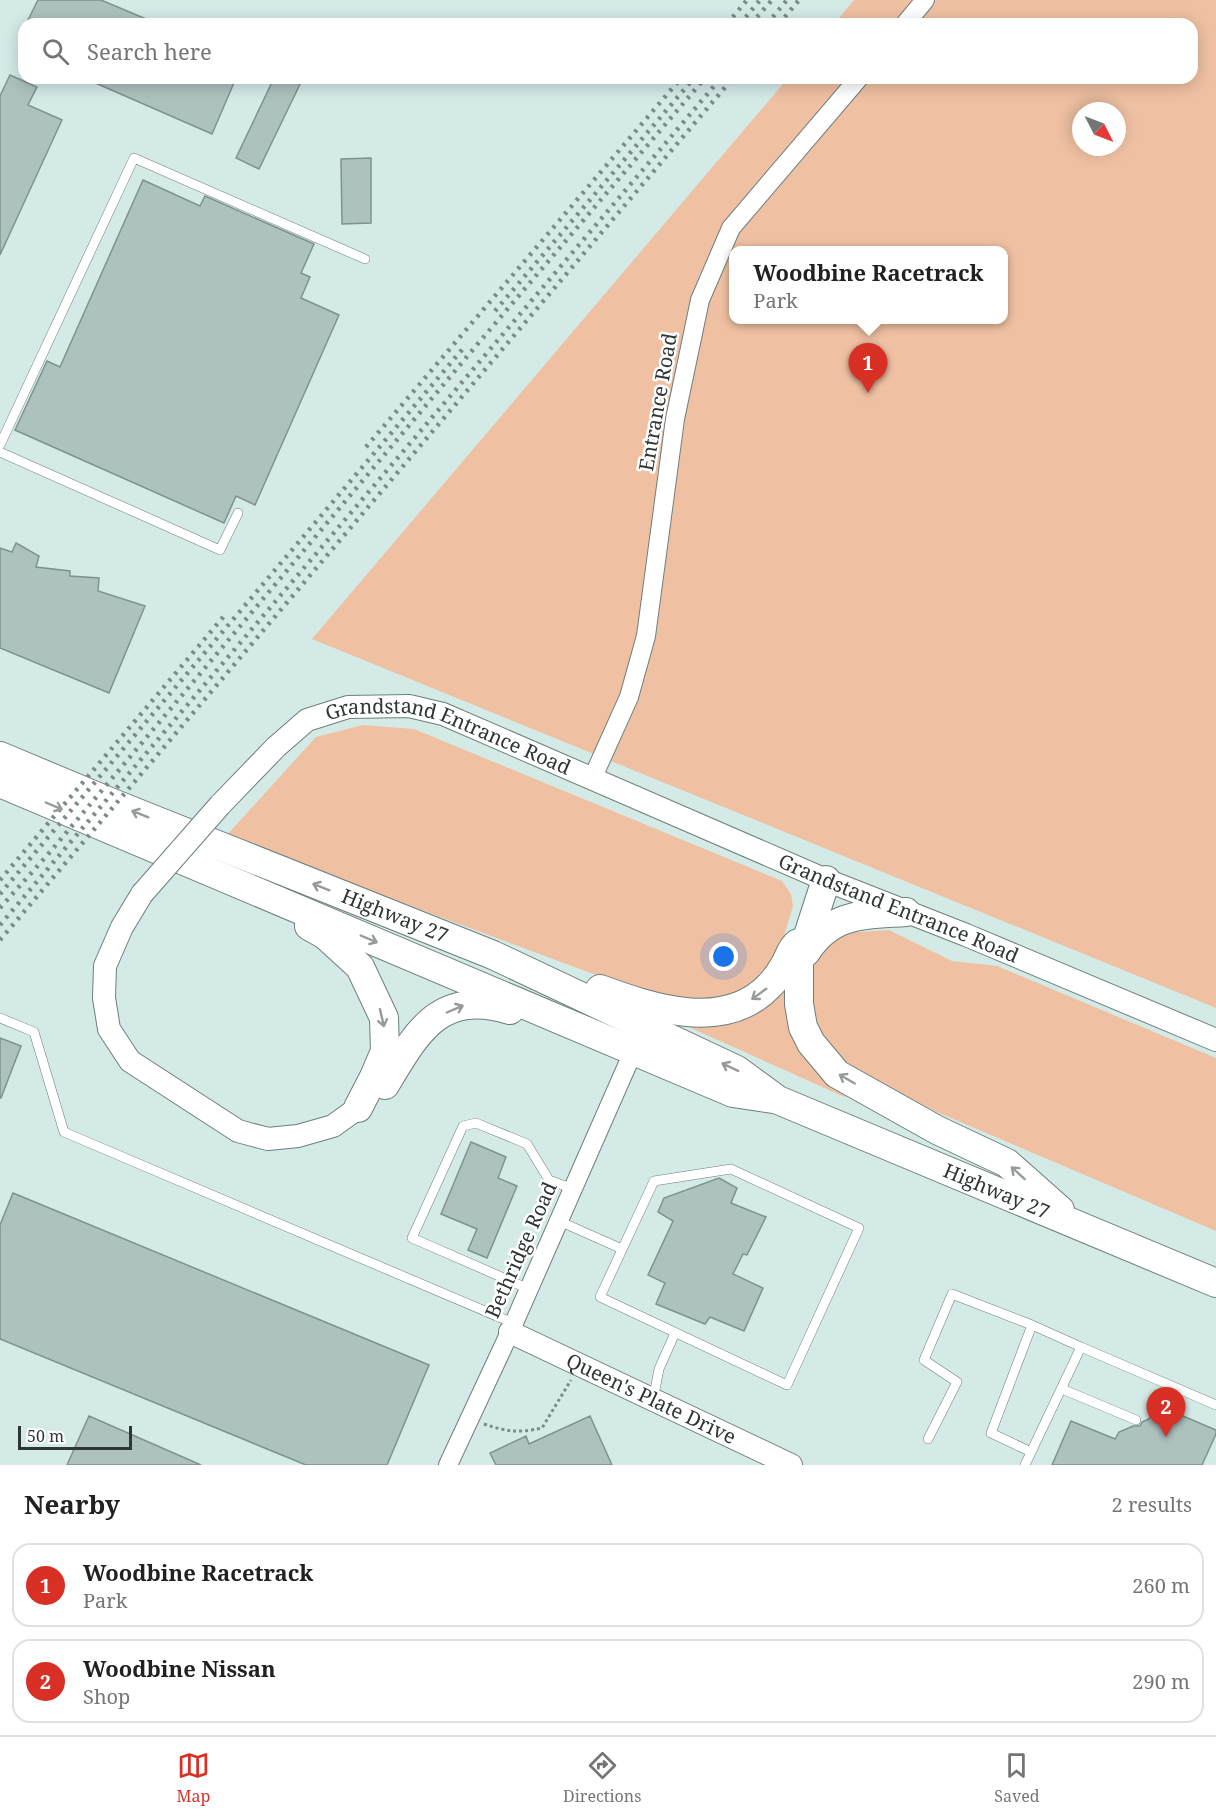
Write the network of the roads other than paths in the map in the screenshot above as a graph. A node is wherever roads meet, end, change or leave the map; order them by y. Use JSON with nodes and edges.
{"nodes":[{"id":1,"x":925,"y":0,"type":"edge"},
{"id":2,"x":909,"y":18,"type":"edge"},
{"id":3,"x":854,"y":84,"type":"edge"},
{"id":4,"x":365,"y":259,"type":"dead end"},
{"id":5,"x":0,"y":444,"type":"edge"},
{"id":6,"x":0,"y":452,"type":"edge"},
{"id":7,"x":238,"y":513,"type":"dead end"},
{"id":8,"x":0,"y":756,"type":"edge"},
{"id":9,"x":593,"y":777,"type":"junction"},
{"id":10,"x":0,"y":783,"type":"edge"},
{"id":11,"x":218,"y":874,"type":"junction"},
{"id":12,"x":826,"y":880,"type":"junction"},
{"id":13,"x":906,"y":912,"type":"junction"},
{"id":14,"x":809,"y":934,"type":"junction"},
{"id":15,"x":493,"y":956,"type":"junction"},
{"id":16,"x":799,"y":963,"type":"junction"},
{"id":17,"x":0,"y":1018,"type":"edge"},
{"id":18,"x":595,"y":1036,"type":"junction"},
{"id":19,"x":1216,"y":1040,"type":"edge"},
{"id":20,"x":633,"y":1052,"type":"junction"},
{"id":21,"x":778,"y":1100,"type":"junction"},
{"id":22,"x":358,"y":1108,"type":"junction"},
{"id":23,"x":573,"y":1189,"type":"junction"},
{"id":24,"x":559,"y":1221,"type":"junction"},
{"id":25,"x":1077,"y":1226,"type":"junction"},
{"id":26,"x":622,"y":1249,"type":"junction"},
{"id":27,"x":1216,"y":1283,"type":"edge"},
{"id":28,"x":529,"y":1289,"type":"junction"},
{"id":29,"x":1032,"y":1325,"type":"junction"},
{"id":30,"x":512,"y":1328,"type":"junction"},
{"id":31,"x":675,"y":1333,"type":"junction"},
{"id":32,"x":1081,"y":1347,"type":"junction"},
{"id":33,"x":1062,"y":1389,"type":"junction"},
{"id":34,"x":653,"y":1400,"type":"junction"},
{"id":35,"x":1216,"y":1406,"type":"edge"},
{"id":36,"x":1136,"y":1420,"type":"dead end"},
{"id":37,"x":928,"y":1439,"type":"dead end"},
{"id":38,"x":1031,"y":1452,"type":"junction"},
{"id":39,"x":448,"y":1465,"type":"edge"},
{"id":40,"x":791,"y":1465,"type":"edge"},
{"id":41,"x":1025,"y":1465,"type":"edge"}],
"edges":[{"from":1,"to":2,"type":"street"},
{"from":3,"to":9,"type":"street","name":"Entrance Road"},
{"from":4,"to":5,"type":"lane"},
{"from":6,"to":7,"type":"lane"},
{"from":15,"to":8,"type":"main road","name":"Highway 27","one_way":true},
{"from":9,"to":12,"type":"street","name":"Grandstand Entrance Road"},
{"from":9,"to":22,"type":"street","name":"Grandstand Entrance Road","bridge":true},
{"from":10,"to":11,"type":"main road","name":"Highway 27","one_way":true},
{"from":11,"to":18,"type":"main road","name":"Highway 27","one_way":true},
{"from":11,"to":22,"type":"main road","one_way":true},
{"from":12,"to":13,"type":"street","name":"Grandstand Entrance Road"},
{"from":12,"to":14,"type":"main road"},
{"from":13,"to":16,"type":"main road"},
{"from":13,"to":19,"type":"street","name":"Grandstand Entrance Road"},
{"from":14,"to":15,"type":"main road","one_way":true},
{"from":14,"to":16,"type":"main road"},
{"from":21,"to":15,"type":"main road","name":"Highway 27","one_way":true},
{"from":25,"to":16,"type":"main road","one_way":true},
{"from":17,"to":30,"type":"lane"},
{"from":18,"to":20,"type":"main road","name":"Highway 27"},
{"from":22,"to":18,"type":"main road","one_way":true},
{"from":20,"to":21,"type":"main road","name":"Highway 27"},
{"from":20,"to":23,"type":"street","name":"Bethridge Road"},
{"from":21,"to":25,"type":"main road","name":"Highway 27"},
{"from":23,"to":24,"type":"street","name":"Bethridge Road"},
{"from":23,"to":28,"type":"lane"},
{"from":24,"to":26,"type":"lane"},
{"from":24,"to":28,"type":"street","name":"Bethridge Road"},
{"from":25,"to":27,"type":"main road","name":"Highway 27"},
{"from":26,"to":31,"type":"lane"},
{"from":26,"to":31,"type":"lane"},
{"from":28,"to":30,"type":"street","name":"Bethridge Road"},
{"from":29,"to":32,"type":"lane"},
{"from":29,"to":37,"type":"lane"},
{"from":29,"to":38,"type":"lane"},
{"from":30,"to":34,"type":"street","name":"Queen's Plate Drive"},
{"from":30,"to":39,"type":"street","name":"Bethridge Road"},
{"from":31,"to":34,"type":"lane"},
{"from":32,"to":33,"type":"lane"},
{"from":32,"to":35,"type":"lane"},
{"from":33,"to":36,"type":"lane"},
{"from":33,"to":38,"type":"lane"},
{"from":34,"to":40,"type":"street","name":"Queen's Plate Drive"},
{"from":38,"to":41,"type":"lane"}]}
